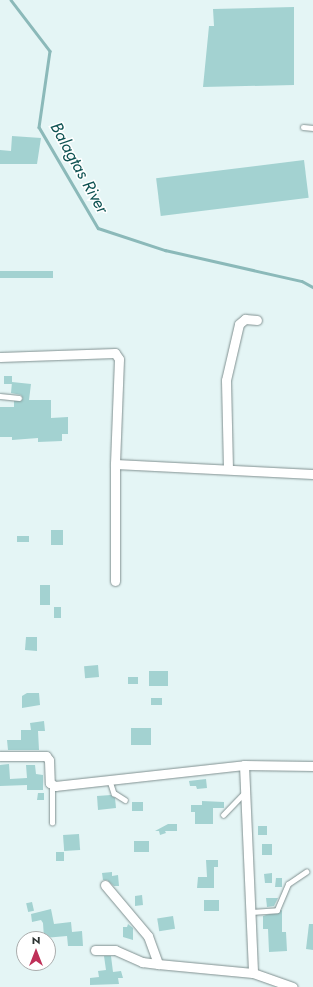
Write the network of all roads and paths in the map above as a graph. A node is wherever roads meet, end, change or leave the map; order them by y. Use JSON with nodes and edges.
{"nodes":[{"id":1,"x":303,"y":127,"type":"dead end"},
{"id":2,"x":313,"y":128,"type":"edge"},
{"id":3,"x":257,"y":320,"type":"dead end"},
{"id":4,"x":0,"y":357,"type":"edge"},
{"id":5,"x":0,"y":396,"type":"edge"},
{"id":6,"x":19,"y":398,"type":"dead end"},
{"id":7,"x":115,"y":464,"type":"junction"},
{"id":8,"x":228,"y":469,"type":"junction"},
{"id":9,"x":313,"y":474,"type":"edge"},
{"id":10,"x":116,"y":580,"type":"dead end"},
{"id":11,"x":0,"y":756,"type":"edge"},
{"id":12,"x":244,"y":765,"type":"junction"},
{"id":13,"x":313,"y":766,"type":"edge"},
{"id":14,"x":110,"y":782,"type":"junction"},
{"id":15,"x":52,"y":785,"type":"junction"},
{"id":16,"x":246,"y":791,"type":"junction"},
{"id":17,"x":125,"y":800,"type":"dead end"},
{"id":18,"x":223,"y":815,"type":"dead end"},
{"id":19,"x":52,"y":823,"type":"dead end"},
{"id":20,"x":306,"y":872,"type":"dead end"},
{"id":21,"x":105,"y":885,"type":"dead end"},
{"id":22,"x":251,"y":912,"type":"junction"},
{"id":23,"x":95,"y":950,"type":"dead end"},
{"id":24,"x":158,"y":964,"type":"junction"},
{"id":25,"x":253,"y":973,"type":"junction"},
{"id":26,"x":293,"y":987,"type":"edge"}],
"edges":[{"from":1,"to":2,"type":"lane"},
{"from":3,"to":8,"type":"street"},
{"from":4,"to":7,"type":"street"},
{"from":5,"to":6,"type":"lane"},
{"from":7,"to":8,"type":"street"},
{"from":7,"to":10,"type":"street"},
{"from":8,"to":9,"type":"street"},
{"from":11,"to":15,"type":"street"},
{"from":12,"to":13,"type":"street"},
{"from":12,"to":14,"type":"street"},
{"from":12,"to":16,"type":"street"},
{"from":14,"to":15,"type":"street"},
{"from":14,"to":17,"type":"lane"},
{"from":15,"to":19,"type":"lane"},
{"from":16,"to":18,"type":"lane"},
{"from":16,"to":22,"type":"street"},
{"from":20,"to":22,"type":"lane"},
{"from":21,"to":24,"type":"street"},
{"from":22,"to":25,"type":"street"},
{"from":23,"to":24,"type":"street"},
{"from":24,"to":25,"type":"street"},
{"from":25,"to":26,"type":"street"}]}
